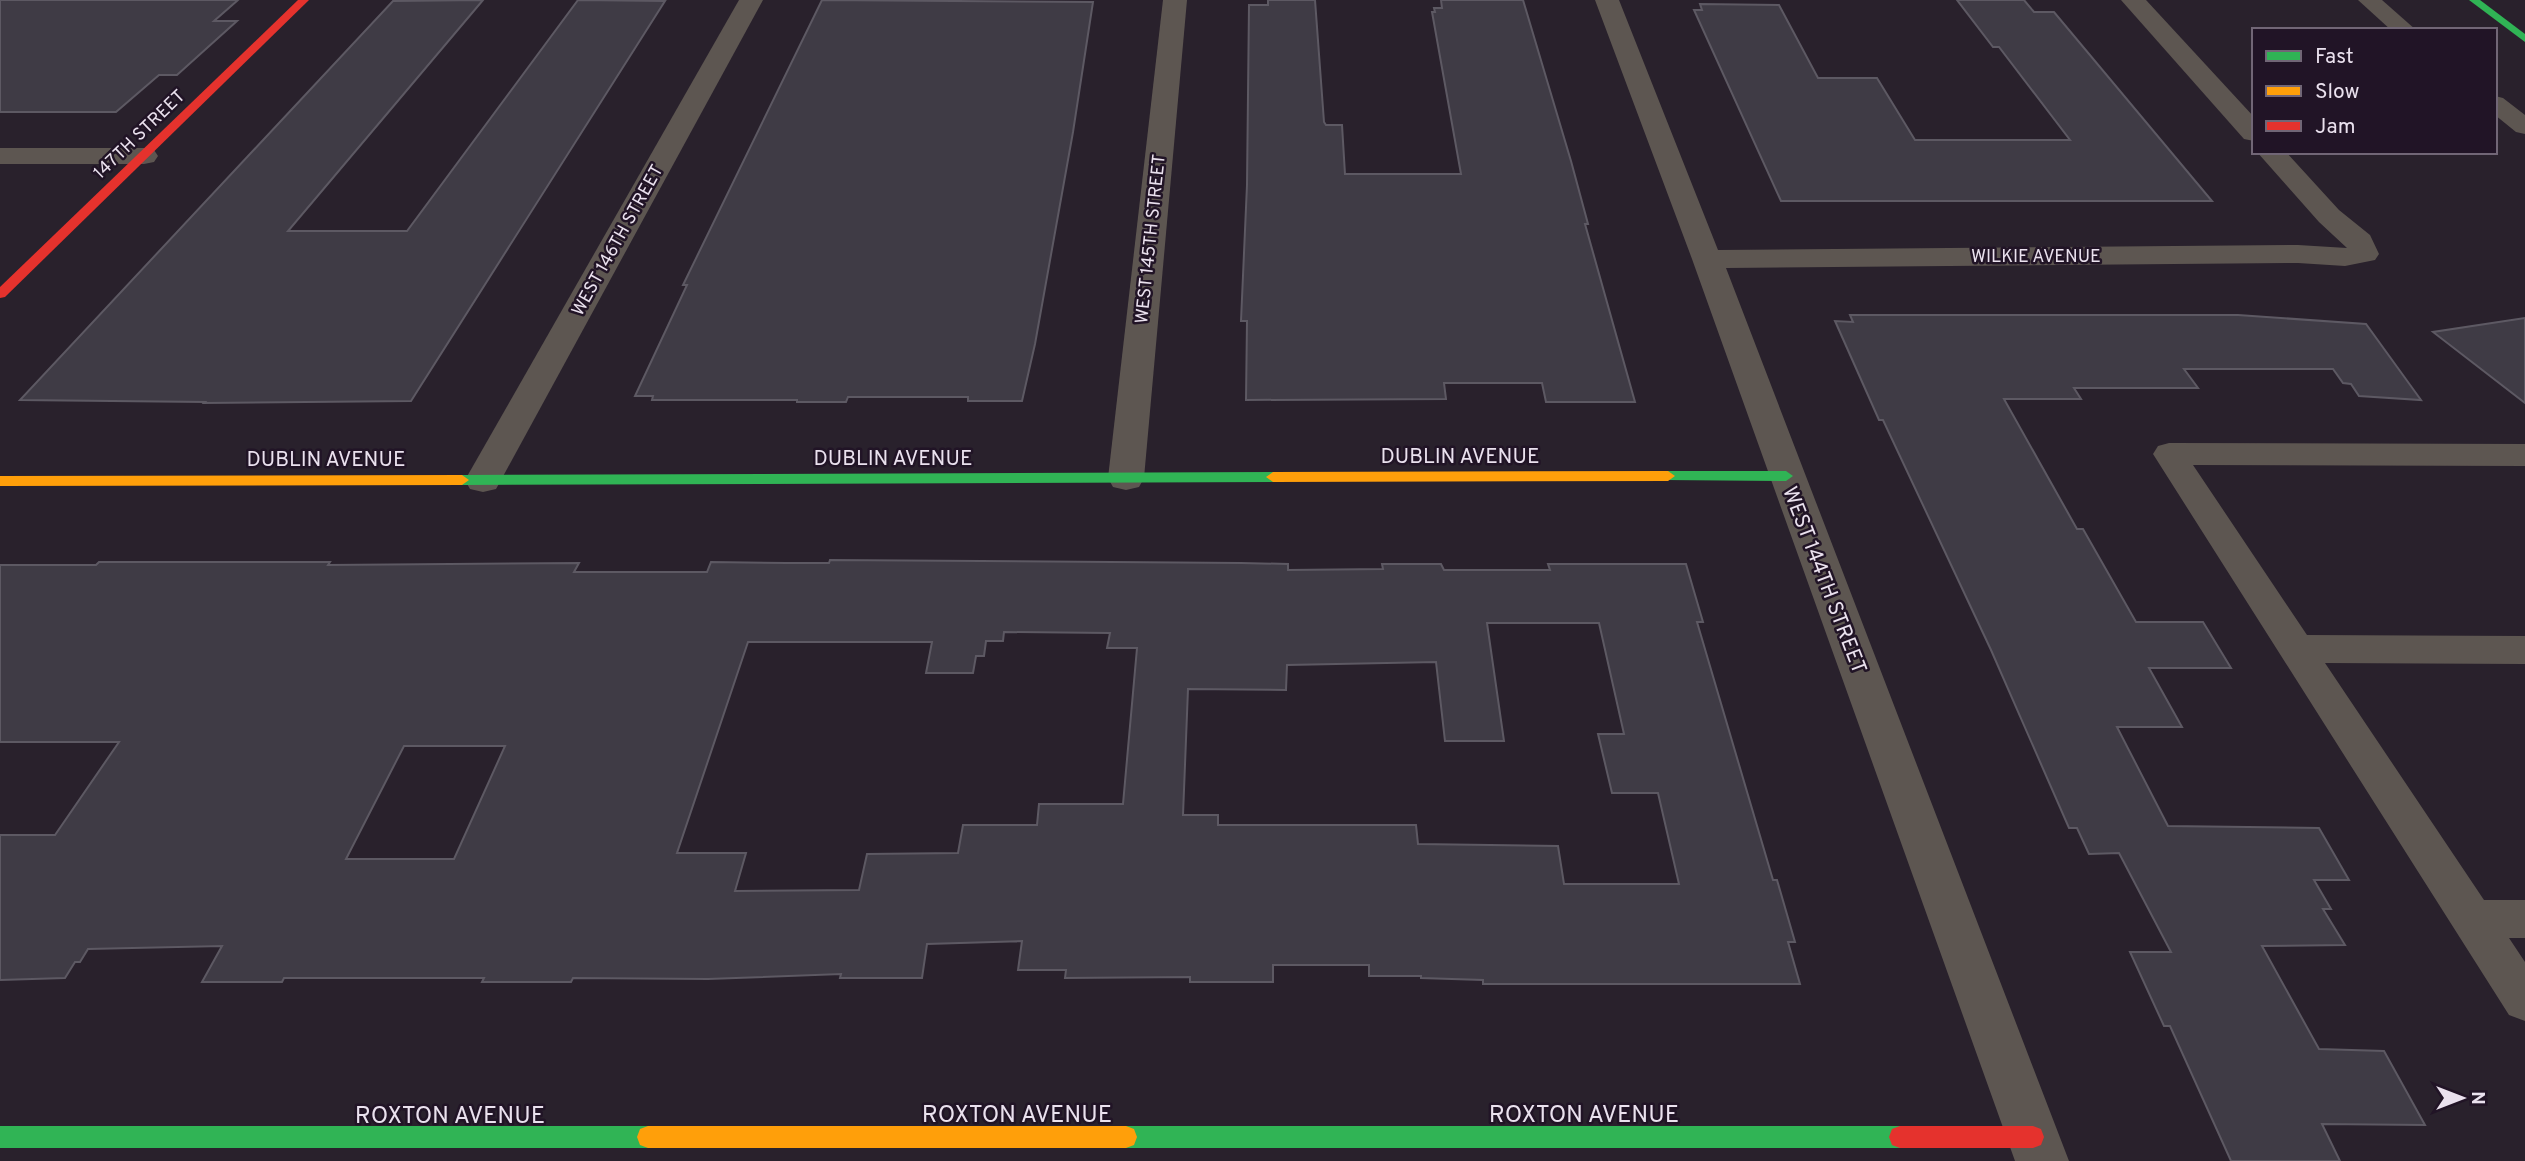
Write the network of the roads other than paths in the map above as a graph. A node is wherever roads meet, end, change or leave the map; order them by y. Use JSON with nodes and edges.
{"nodes":[{"id":1,"x":304,"y":0,"type":"edge"},
{"id":2,"x":751,"y":0,"type":"edge"},
{"id":3,"x":1175,"y":0,"type":"edge"},
{"id":4,"x":1607,"y":0,"type":"edge"},
{"id":5,"x":2133,"y":0,"type":"edge"},
{"id":6,"x":2369,"y":0,"type":"edge"},
{"id":7,"x":2473,"y":0,"type":"edge"},
{"id":8,"x":2403,"y":28,"type":"edge"},
{"id":9,"x":2525,"y":39,"type":"edge"},
{"id":10,"x":2497,"y":105,"type":"edge"},
{"id":11,"x":2525,"y":127,"type":"edge"},
{"id":12,"x":2252,"y":131,"type":"edge"},
{"id":13,"x":2273,"y":154,"type":"edge"},
{"id":14,"x":0,"y":156,"type":"edge"},
{"id":15,"x":144,"y":156,"type":"junction"},
{"id":16,"x":1707,"y":259,"type":"junction"},
{"id":17,"x":0,"y":294,"type":"edge"},
{"id":18,"x":2525,"y":455,"type":"edge"},
{"id":19,"x":1786,"y":476,"type":"junction"},
{"id":20,"x":1126,"y":478,"type":"junction"},
{"id":21,"x":484,"y":480,"type":"junction"},
{"id":22,"x":0,"y":481,"type":"edge"},
{"id":23,"x":2296,"y":649,"type":"junction"},
{"id":24,"x":2525,"y":650,"type":"edge"},
{"id":25,"x":2472,"y":919,"type":"junction"},
{"id":26,"x":2525,"y":919,"type":"edge"},
{"id":27,"x":2525,"y":1000,"type":"edge"},
{"id":28,"x":0,"y":1138,"type":"edge"},
{"id":29,"x":2038,"y":1149,"type":"edge"}],
"edges":[{"from":1,"to":15,"type":"street","name":"147TH STREET"},
{"from":2,"to":21,"type":"street","name":"WEST 146TH STREET"},
{"from":3,"to":20,"type":"street","name":"WEST 145TH STREET"},
{"from":4,"to":16,"type":"street","name":"WEST 144TH STREET"},
{"from":5,"to":12,"type":"street"},
{"from":6,"to":8,"type":"lane"},
{"from":7,"to":9,"type":"street"},
{"from":10,"to":11,"type":"lane"},
{"from":13,"to":16,"type":"street","name":"WILKIE AVENUE"},
{"from":14,"to":15,"type":"street"},
{"from":15,"to":17,"type":"street","name":"147TH STREET"},
{"from":16,"to":19,"type":"street","name":"WEST 144TH STREET"},
{"from":18,"to":23,"type":"lane"},
{"from":19,"to":20,"type":"street","name":"DUBLIN AVENUE"},
{"from":19,"to":29,"type":"street","name":"WEST 144TH STREET"},
{"from":20,"to":21,"type":"street","name":"DUBLIN AVENUE"},
{"from":21,"to":22,"type":"street","name":"DUBLIN AVENUE"},
{"from":23,"to":24,"type":"lane"},
{"from":23,"to":25,"type":"lane"},
{"from":25,"to":26,"type":"lane"},
{"from":25,"to":27,"type":"lane"},
{"from":28,"to":29,"type":"street","name":"ROXTON AVENUE"}]}
